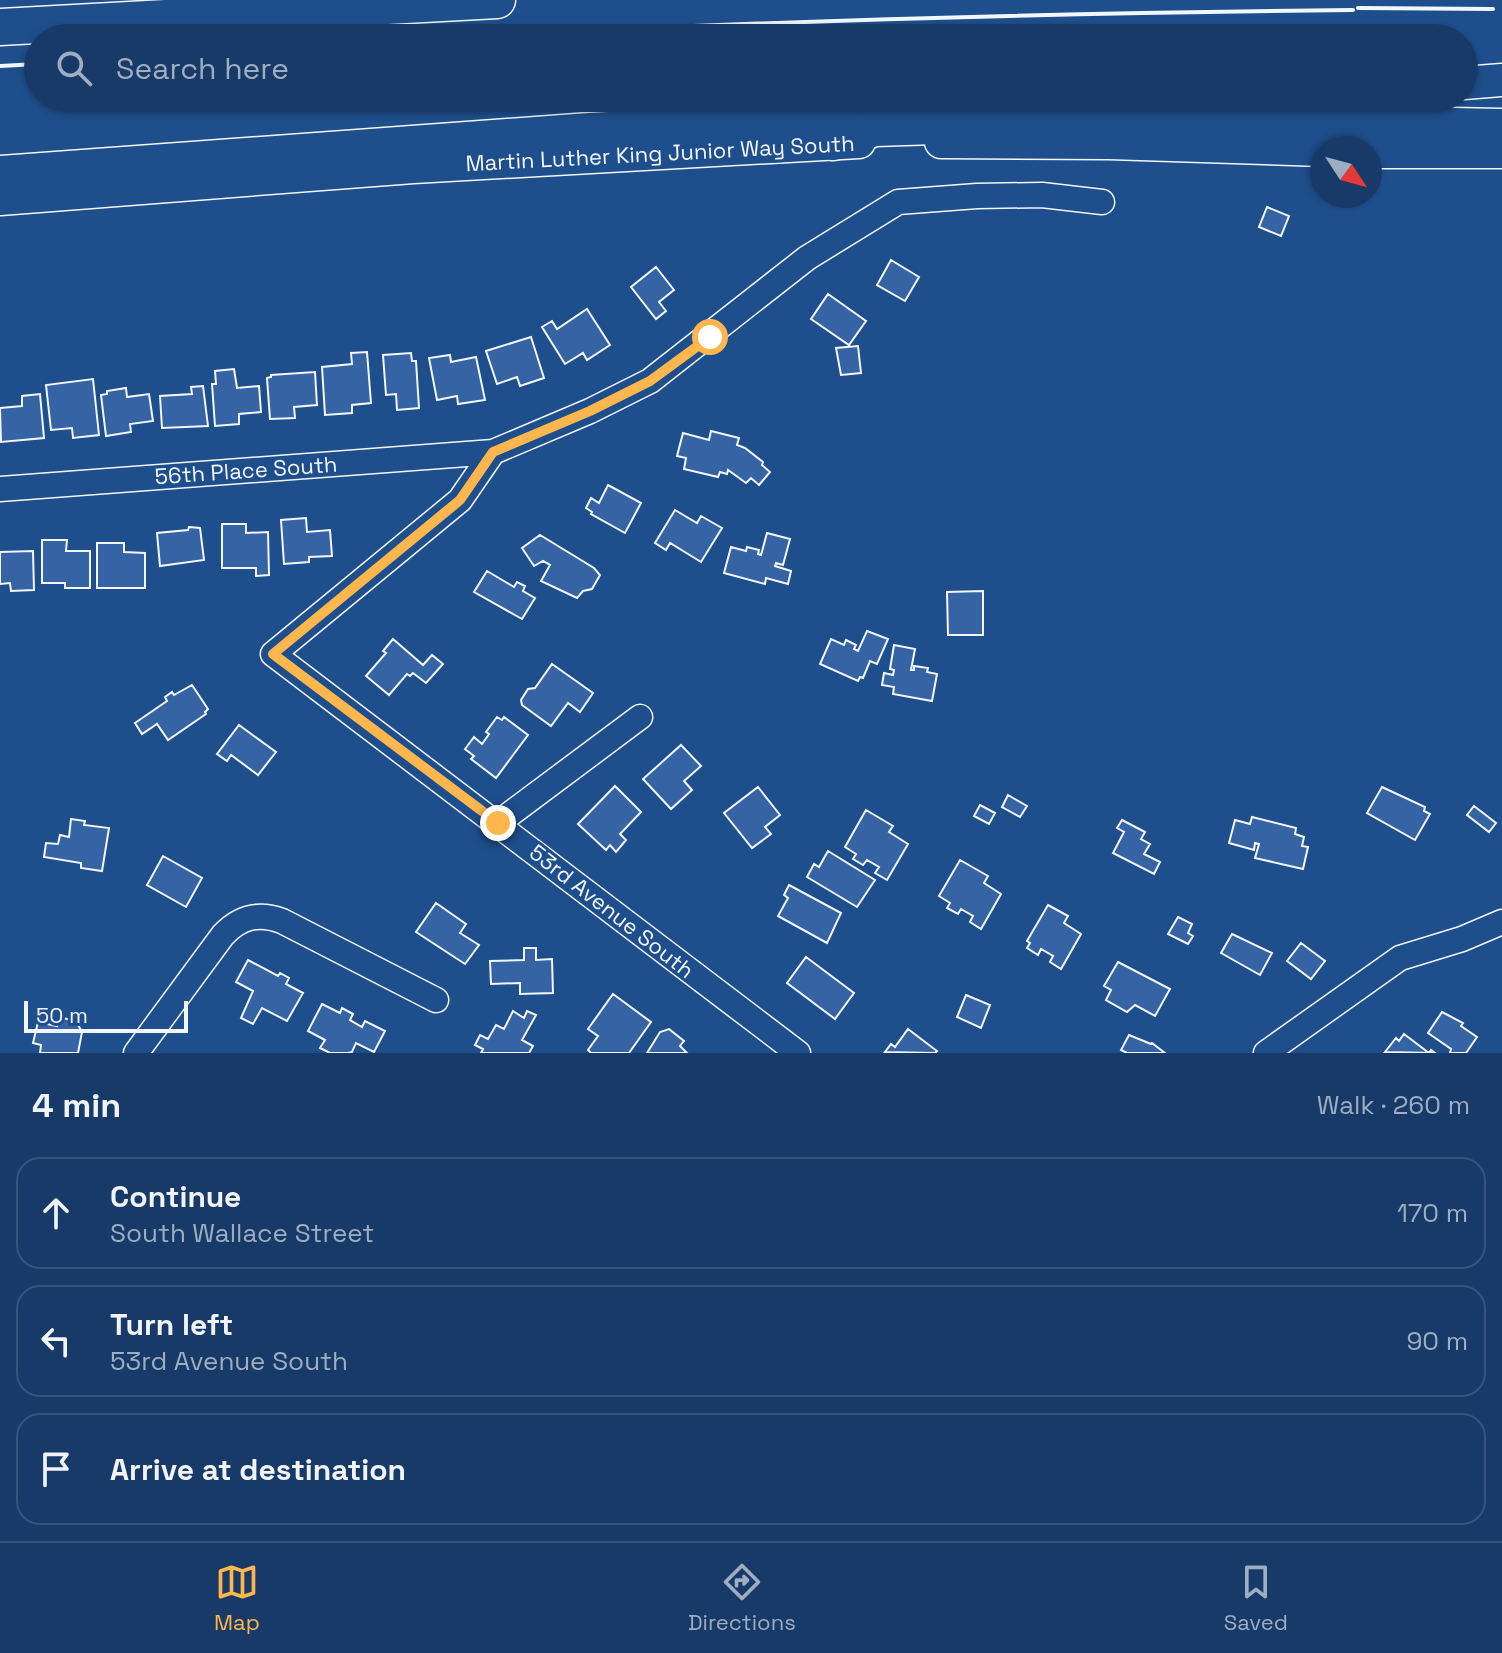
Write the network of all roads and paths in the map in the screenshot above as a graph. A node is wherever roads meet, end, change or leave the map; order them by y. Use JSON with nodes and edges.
{"nodes":[{"id":1,"x":497,"y":0,"type":"edge"},
{"id":2,"x":55,"y":24,"type":"edge"},
{"id":3,"x":24,"y":26,"type":"edge"},
{"id":4,"x":0,"y":27,"type":"edge"},
{"id":5,"x":1502,"y":80,"type":"edge"},
{"id":6,"x":1478,"y":82,"type":"edge"},
{"id":7,"x":912,"y":112,"type":"edge"},
{"id":8,"x":1502,"y":127,"type":"edge"},
{"id":9,"x":833,"y":142,"type":"junction"},
{"id":10,"x":1310,"y":150,"type":"edge"},
{"id":11,"x":1382,"y":152,"type":"edge"},
{"id":12,"x":1502,"y":152,"type":"edge"},
{"id":13,"x":0,"y":172,"type":"edge"},
{"id":14,"x":0,"y":199,"type":"edge"},
{"id":15,"x":1102,"y":202,"type":"dead end"},
{"id":16,"x":493,"y":452,"type":"junction"},
{"id":17,"x":0,"y":489,"type":"edge"},
{"id":18,"x":640,"y":717,"type":"dead end"},
{"id":19,"x":498,"y":823,"type":"junction"},
{"id":20,"x":1502,"y":922,"type":"edge"},
{"id":21,"x":436,"y":1000,"type":"dead end"},
{"id":22,"x":136,"y":1053,"type":"edge"},
{"id":23,"x":798,"y":1053,"type":"edge"},
{"id":24,"x":1266,"y":1053,"type":"edge"}],
"edges":[{"from":1,"to":2,"type":"highway"},
{"from":3,"to":4,"type":"highway"},
{"from":5,"to":6,"type":"main road"},
{"from":7,"to":13,"type":"main road","name":"Martin Luther King Junior Way South"},
{"from":8,"to":9,"type":"highway"},
{"from":9,"to":10,"type":"main road","name":"Martin Luther King Junior Way South"},
{"from":9,"to":14,"type":"main road","name":"Martin Luther King Junior Way South"},
{"from":11,"to":12,"type":"main road"},
{"from":15,"to":16,"type":"street"},
{"from":16,"to":17,"type":"street","name":"56th Place South"},
{"from":16,"to":19,"type":"street","name":"53rd Avenue South"},
{"from":18,"to":19,"type":"street"},
{"from":19,"to":23,"type":"street","name":"53rd Avenue South"},
{"from":20,"to":24,"type":"street"},
{"from":21,"to":22,"type":"street"}]}
